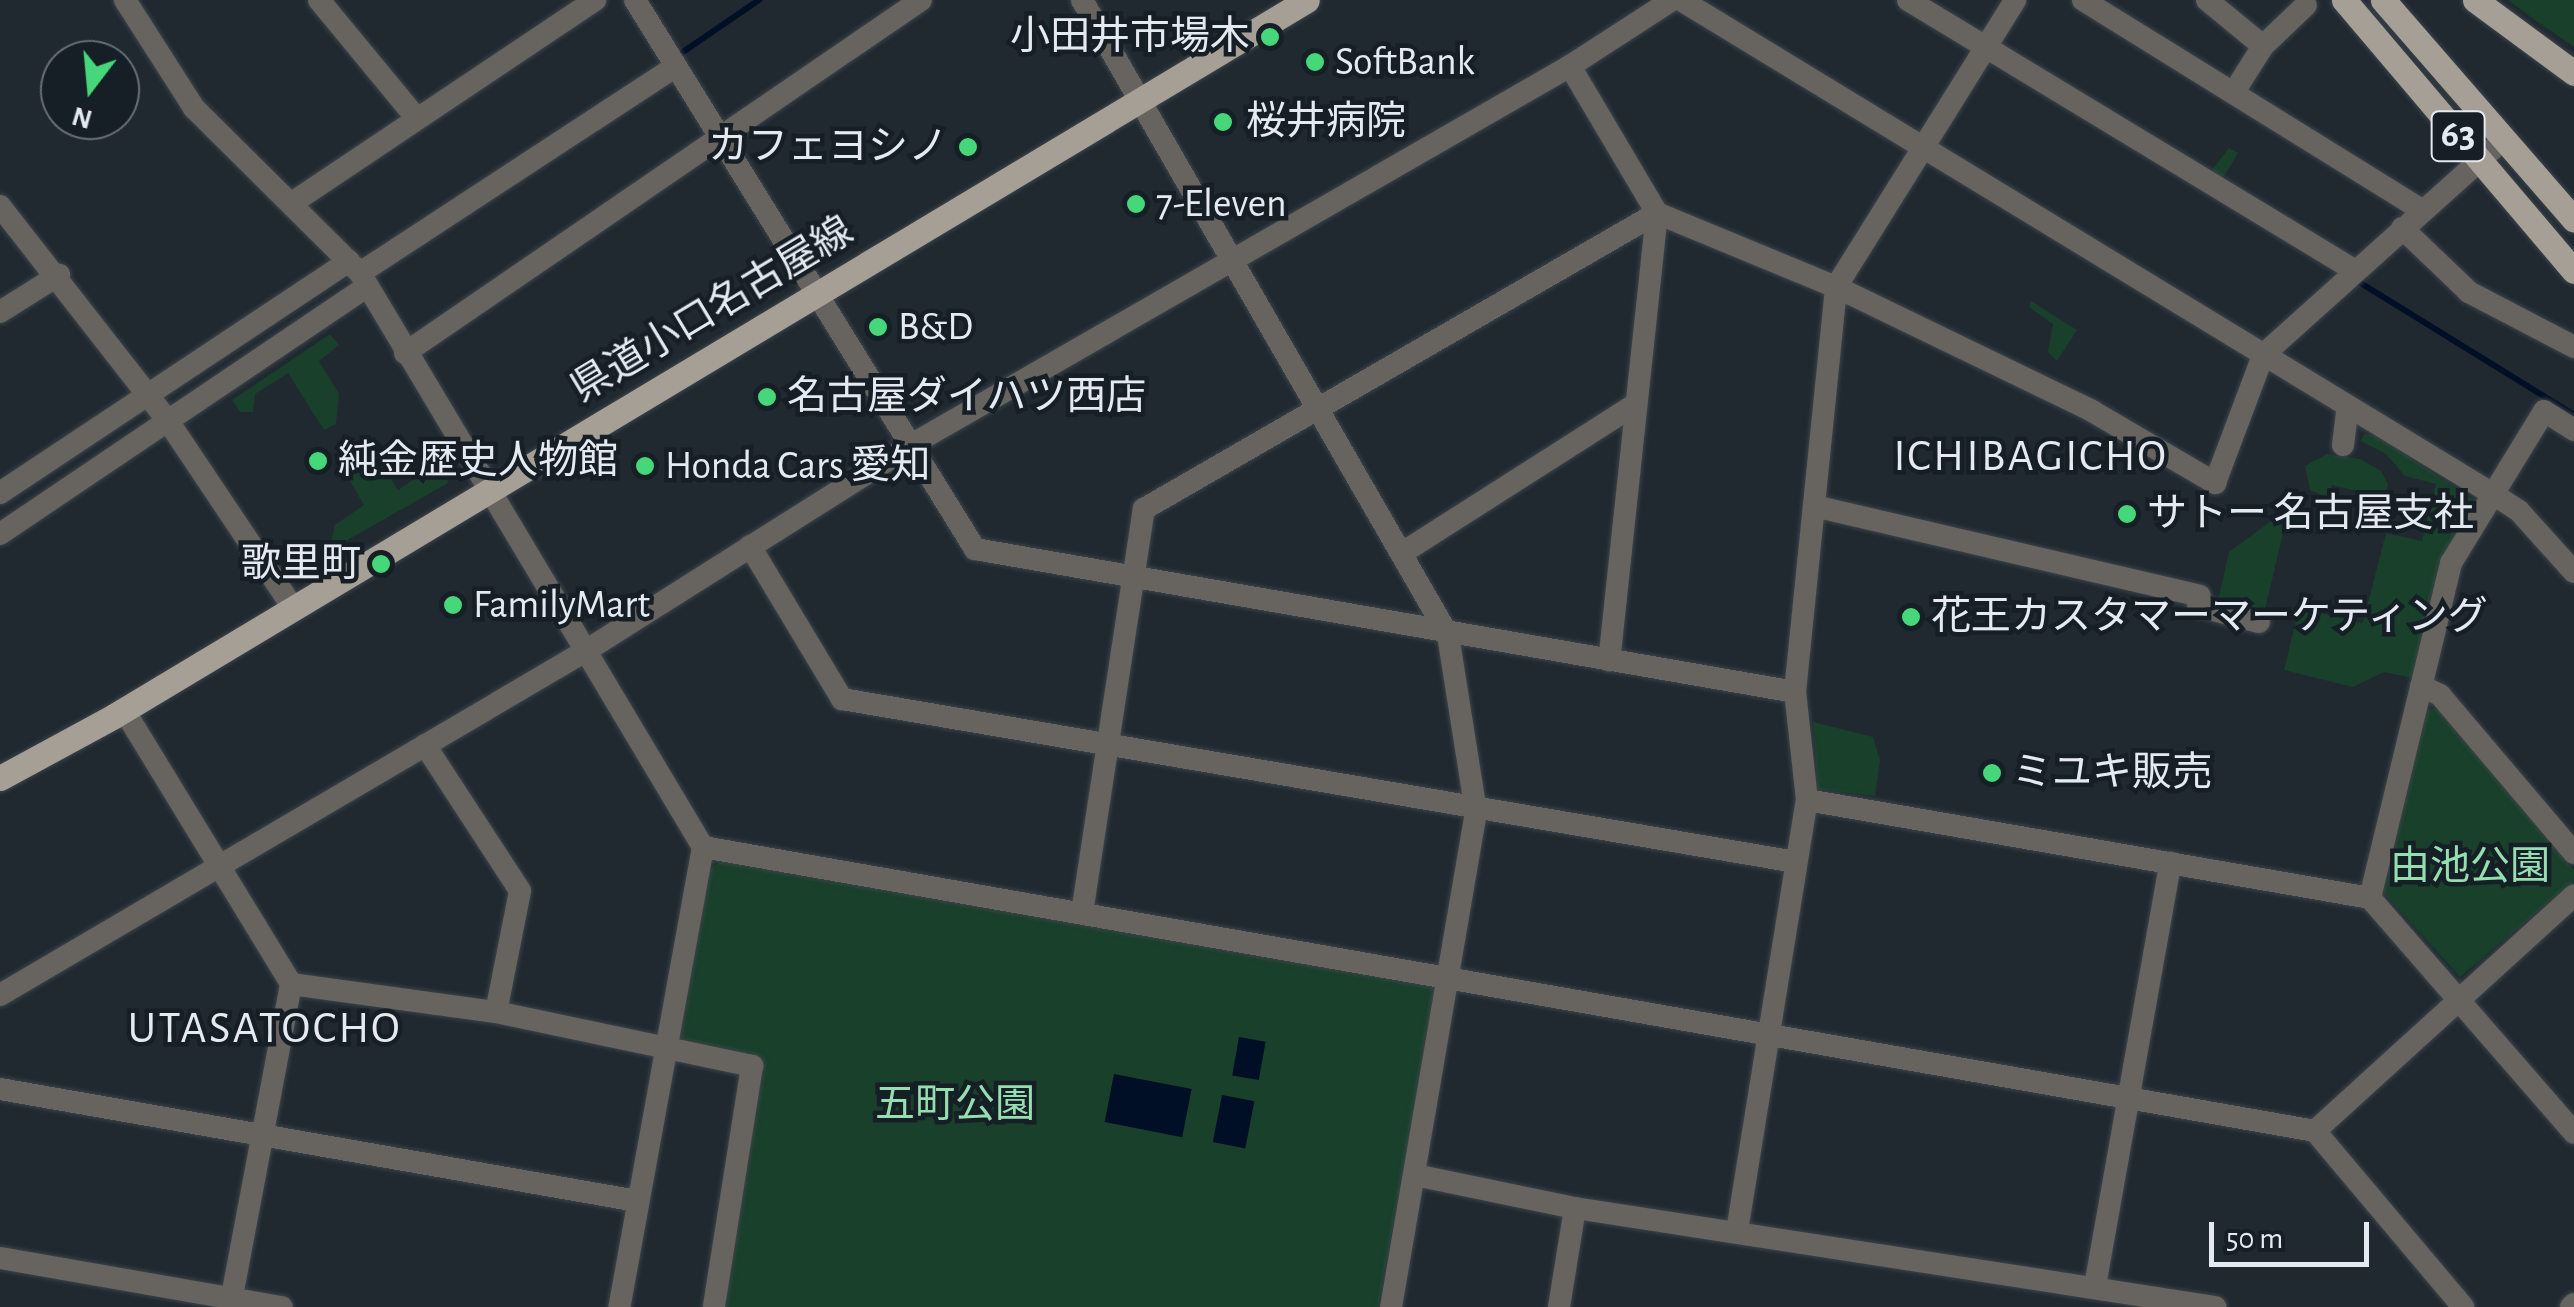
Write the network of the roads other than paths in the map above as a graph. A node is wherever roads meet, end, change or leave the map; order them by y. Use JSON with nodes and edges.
{"nodes":[{"id":1,"x":320,"y":0,"type":"edge"},
{"id":2,"x":595,"y":0,"type":"edge"},
{"id":3,"x":635,"y":0,"type":"edge"},
{"id":4,"x":921,"y":0,"type":"edge"},
{"id":5,"x":1082,"y":0,"type":"edge"},
{"id":6,"x":1307,"y":0,"type":"edge"},
{"id":7,"x":1672,"y":0,"type":"edge"},
{"id":8,"x":1681,"y":0,"type":"edge"},
{"id":9,"x":1908,"y":0,"type":"edge"},
{"id":10,"x":2015,"y":0,"type":"edge"},
{"id":11,"x":2083,"y":0,"type":"edge"},
{"id":12,"x":2207,"y":0,"type":"edge"},
{"id":13,"x":2344,"y":0,"type":"edge"},
{"id":14,"x":2383,"y":0,"type":"edge"},
{"id":15,"x":2475,"y":0,"type":"edge"},
{"id":16,"x":135,"y":4,"type":"edge"},
{"id":17,"x":2306,"y":5,"type":"dead end"},
{"id":18,"x":2263,"y":46,"type":"junction"},
{"id":19,"x":1986,"y":48,"type":"junction"},
{"id":20,"x":675,"y":66,"type":"junction"},
{"id":21,"x":1570,"y":66,"type":"junction"},
{"id":22,"x":2574,"y":73,"type":"edge"},
{"id":23,"x":2234,"y":92,"type":"junction"},
{"id":24,"x":1140,"y":100,"type":"junction"},
{"id":25,"x":417,"y":120,"type":"junction"},
{"id":26,"x":721,"y":138,"type":"junction"},
{"id":27,"x":2504,"y":139,"type":"junction"},
{"id":28,"x":1924,"y":146,"type":"junction"},
{"id":29,"x":2479,"y":161,"type":"junction"},
{"id":30,"x":292,"y":203,"type":"junction"},
{"id":31,"x":0,"y":206,"type":"edge"},
{"id":32,"x":2422,"y":210,"type":"junction"},
{"id":33,"x":1656,"y":212,"type":"junction"},
{"id":34,"x":2574,"y":220,"type":"edge"},
{"id":35,"x":2402,"y":228,"type":"junction"},
{"id":36,"x":1230,"y":258,"type":"junction"},
{"id":37,"x":2354,"y":270,"type":"junction"},
{"id":38,"x":2574,"y":271,"type":"edge"},
{"id":39,"x":358,"y":274,"type":"junction"},
{"id":40,"x":58,"y":275,"type":"junction"},
{"id":41,"x":1836,"y":287,"type":"junction"},
{"id":42,"x":818,"y":291,"type":"junction"},
{"id":43,"x":0,"y":312,"type":"edge"},
{"id":44,"x":2574,"y":347,"type":"edge"},
{"id":45,"x":405,"y":353,"type":"junction"},
{"id":46,"x":2263,"y":355,"type":"junction"},
{"id":47,"x":149,"y":396,"type":"junction"},
{"id":48,"x":1634,"y":405,"type":"junction"},
{"id":49,"x":2348,"y":406,"type":"junction"},
{"id":50,"x":1317,"y":408,"type":"junction"},
{"id":51,"x":168,"y":422,"type":"junction"},
{"id":52,"x":2574,"y":430,"type":"edge"},
{"id":53,"x":911,"y":445,"type":"junction"},
{"id":54,"x":2343,"y":445,"type":"dead end"},
{"id":55,"x":487,"y":486,"type":"junction"},
{"id":56,"x":0,"y":493,"type":"edge"},
{"id":57,"x":2493,"y":494,"type":"junction"},
{"id":58,"x":1814,"y":506,"type":"junction"},
{"id":59,"x":0,"y":534,"type":"edge"},
{"id":60,"x":750,"y":546,"type":"junction"},
{"id":61,"x":1402,"y":553,"type":"junction"},
{"id":62,"x":2574,"y":572,"type":"edge"},
{"id":63,"x":1135,"y":576,"type":"junction"},
{"id":64,"x":292,"y":606,"type":"junction"},
{"id":65,"x":2259,"y":622,"type":"dead end"},
{"id":66,"x":1448,"y":635,"type":"junction"},
{"id":67,"x":584,"y":652,"type":"junction"},
{"id":68,"x":1609,"y":660,"type":"junction"},
{"id":69,"x":2421,"y":686,"type":"junction"},
{"id":70,"x":1795,"y":692,"type":"junction"},
{"id":71,"x":124,"y":710,"type":"junction"},
{"id":72,"x":1108,"y":743,"type":"junction"},
{"id":73,"x":425,"y":746,"type":"junction"},
{"id":74,"x":0,"y":778,"type":"edge"},
{"id":75,"x":1807,"y":800,"type":"junction"},
{"id":76,"x":1476,"y":812,"type":"junction"},
{"id":77,"x":703,"y":847,"type":"junction"},
{"id":78,"x":2574,"y":853,"type":"edge"},
{"id":79,"x":1796,"y":862,"type":"junction"},
{"id":80,"x":2170,"y":863,"type":"junction"},
{"id":81,"x":214,"y":867,"type":"junction"},
{"id":82,"x":2574,"y":895,"type":"edge"},
{"id":83,"x":2370,"y":898,"type":"junction"},
{"id":84,"x":1082,"y":913,"type":"junction"},
{"id":85,"x":1451,"y":979,"type":"junction"},
{"id":86,"x":291,"y":984,"type":"junction"},
{"id":87,"x":0,"y":996,"type":"edge"},
{"id":88,"x":2454,"y":998,"type":"junction"},
{"id":89,"x":496,"y":1012,"type":"junction"},
{"id":90,"x":1772,"y":1038,"type":"junction"},
{"id":91,"x":666,"y":1046,"type":"junction"},
{"id":92,"x":0,"y":1089,"type":"edge"},
{"id":93,"x":2130,"y":1098,"type":"junction"},
{"id":94,"x":2315,"y":1131,"type":"junction"},
{"id":95,"x":2574,"y":1133,"type":"edge"},
{"id":96,"x":259,"y":1136,"type":"junction"},
{"id":97,"x":1415,"y":1175,"type":"junction"},
{"id":98,"x":637,"y":1201,"type":"junction"},
{"id":99,"x":1574,"y":1208,"type":"junction"},
{"id":100,"x":1738,"y":1231,"type":"junction"},
{"id":101,"x":0,"y":1258,"type":"edge"},
{"id":102,"x":2102,"y":1294,"type":"edge"},
{"id":103,"x":231,"y":1303,"type":"edge"},
{"id":104,"x":282,"y":1307,"type":"edge"},
{"id":105,"x":619,"y":1307,"type":"edge"},
{"id":106,"x":714,"y":1307,"type":"edge"},
{"id":107,"x":1391,"y":1307,"type":"edge"},
{"id":108,"x":1559,"y":1307,"type":"edge"},
{"id":109,"x":2215,"y":1307,"type":"edge"},
{"id":110,"x":2462,"y":1307,"type":"edge"}],
"edges":[{"from":1,"to":25,"type":"street"},
{"from":2,"to":25,"type":"street"},
{"from":3,"to":20,"type":"street"},
{"from":4,"to":26,"type":"street"},
{"from":5,"to":24,"type":"street"},
{"from":6,"to":24,"type":"main road","name":"県道小口名古屋線"},
{"from":7,"to":21,"type":"street"},
{"from":8,"to":28,"type":"street"},
{"from":9,"to":19,"type":"street"},
{"from":10,"to":19,"type":"street"},
{"from":11,"to":23,"type":"street"},
{"from":12,"to":18,"type":"street"},
{"from":13,"to":29,"type":"main road","number":"63"},
{"from":14,"to":27,"type":"main road","number":"63"},
{"from":15,"to":22,"type":"main road"},
{"from":16,"to":30,"type":"street"},
{"from":17,"to":18,"type":"street"},
{"from":18,"to":23,"type":"street"},
{"from":19,"to":28,"type":"street"},
{"from":19,"to":37,"type":"street"},
{"from":20,"to":26,"type":"street"},
{"from":20,"to":39,"type":"street"},
{"from":21,"to":33,"type":"street"},
{"from":21,"to":36,"type":"street"},
{"from":23,"to":32,"type":"street"},
{"from":24,"to":36,"type":"street"},
{"from":24,"to":42,"type":"main road","name":"県道小口名古屋線"},
{"from":25,"to":30,"type":"street"},
{"from":26,"to":42,"type":"street"},
{"from":26,"to":45,"type":"street"},
{"from":27,"to":29,"type":"street"},
{"from":27,"to":34,"type":"main road","number":"63"},
{"from":28,"to":41,"type":"street"},
{"from":28,"to":46,"type":"street"},
{"from":29,"to":32,"type":"street"},
{"from":29,"to":38,"type":"main road","number":"63"},
{"from":30,"to":39,"type":"street"},
{"from":31,"to":40,"type":"street"},
{"from":32,"to":35,"type":"street"},
{"from":33,"to":41,"type":"street"},
{"from":33,"to":48,"type":"street"},
{"from":33,"to":50,"type":"street"},
{"from":35,"to":37,"type":"street"},
{"from":35,"to":44,"type":"street"},
{"from":36,"to":50,"type":"street"},
{"from":36,"to":53,"type":"street"},
{"from":37,"to":46,"type":"street"},
{"from":39,"to":45,"type":"street"},
{"from":39,"to":47,"type":"street"},
{"from":39,"to":51,"type":"street"},
{"from":40,"to":43,"type":"street"},
{"from":40,"to":47,"type":"street"},
{"from":41,"to":46,"type":"street"},
{"from":41,"to":58,"type":"street"},
{"from":42,"to":53,"type":"street"},
{"from":42,"to":55,"type":"main road","name":"県道小口名古屋線"},
{"from":45,"to":55,"type":"street"},
{"from":46,"to":49,"type":"street"},
{"from":47,"to":51,"type":"street"},
{"from":47,"to":56,"type":"street"},
{"from":48,"to":61,"type":"street"},
{"from":48,"to":68,"type":"street"},
{"from":49,"to":54,"type":"street"},
{"from":49,"to":57,"type":"street"},
{"from":50,"to":61,"type":"street"},
{"from":50,"to":63,"type":"street"},
{"from":51,"to":59,"type":"street"},
{"from":51,"to":64,"type":"street"},
{"from":52,"to":57,"type":"street"},
{"from":53,"to":60,"type":"street"},
{"from":53,"to":63,"type":"street"},
{"from":55,"to":64,"type":"main road","name":"県道小口名古屋線"},
{"from":55,"to":67,"type":"street"},
{"from":57,"to":62,"type":"street"},
{"from":57,"to":69,"type":"street"},
{"from":58,"to":65,"type":"street"},
{"from":58,"to":70,"type":"street"},
{"from":60,"to":67,"type":"street"},
{"from":60,"to":72,"type":"street"},
{"from":61,"to":66,"type":"street"},
{"from":63,"to":66,"type":"street"},
{"from":63,"to":72,"type":"street"},
{"from":64,"to":71,"type":"main road","name":"県道小口名古屋線"},
{"from":66,"to":68,"type":"street"},
{"from":66,"to":76,"type":"street"},
{"from":67,"to":73,"type":"street"},
{"from":67,"to":77,"type":"street"},
{"from":68,"to":70,"type":"street"},
{"from":69,"to":78,"type":"street"},
{"from":69,"to":83,"type":"street"},
{"from":70,"to":75,"type":"street"},
{"from":71,"to":74,"type":"main road","name":"県道小口名古屋線"},
{"from":71,"to":81,"type":"street"},
{"from":72,"to":76,"type":"street"},
{"from":72,"to":84,"type":"street"},
{"from":73,"to":81,"type":"street"},
{"from":73,"to":89,"type":"street"},
{"from":75,"to":79,"type":"street"},
{"from":75,"to":80,"type":"street"},
{"from":76,"to":79,"type":"street"},
{"from":76,"to":85,"type":"street"},
{"from":77,"to":84,"type":"street"},
{"from":77,"to":91,"type":"street"},
{"from":79,"to":90,"type":"street"},
{"from":80,"to":83,"type":"street"},
{"from":80,"to":93,"type":"street"},
{"from":81,"to":86,"type":"street"},
{"from":81,"to":87,"type":"street"},
{"from":82,"to":88,"type":"street"},
{"from":83,"to":88,"type":"street"},
{"from":84,"to":85,"type":"street"},
{"from":85,"to":90,"type":"street"},
{"from":85,"to":97,"type":"street"},
{"from":86,"to":89,"type":"street"},
{"from":86,"to":96,"type":"street"},
{"from":88,"to":94,"type":"street"},
{"from":88,"to":95,"type":"street"},
{"from":89,"to":91,"type":"street"},
{"from":90,"to":93,"type":"street"},
{"from":90,"to":100,"type":"street"},
{"from":91,"to":98,"type":"street"},
{"from":91,"to":106,"type":"street"},
{"from":92,"to":96,"type":"street"},
{"from":93,"to":94,"type":"street"},
{"from":93,"to":102,"type":"street"},
{"from":94,"to":110,"type":"street"},
{"from":96,"to":98,"type":"street"},
{"from":96,"to":103,"type":"street"},
{"from":97,"to":99,"type":"street"},
{"from":97,"to":107,"type":"street"},
{"from":98,"to":105,"type":"street"},
{"from":99,"to":100,"type":"street"},
{"from":99,"to":108,"type":"street"},
{"from":100,"to":102,"type":"street"},
{"from":101,"to":103,"type":"street"},
{"from":102,"to":109,"type":"street"},
{"from":103,"to":104,"type":"street"}]}
